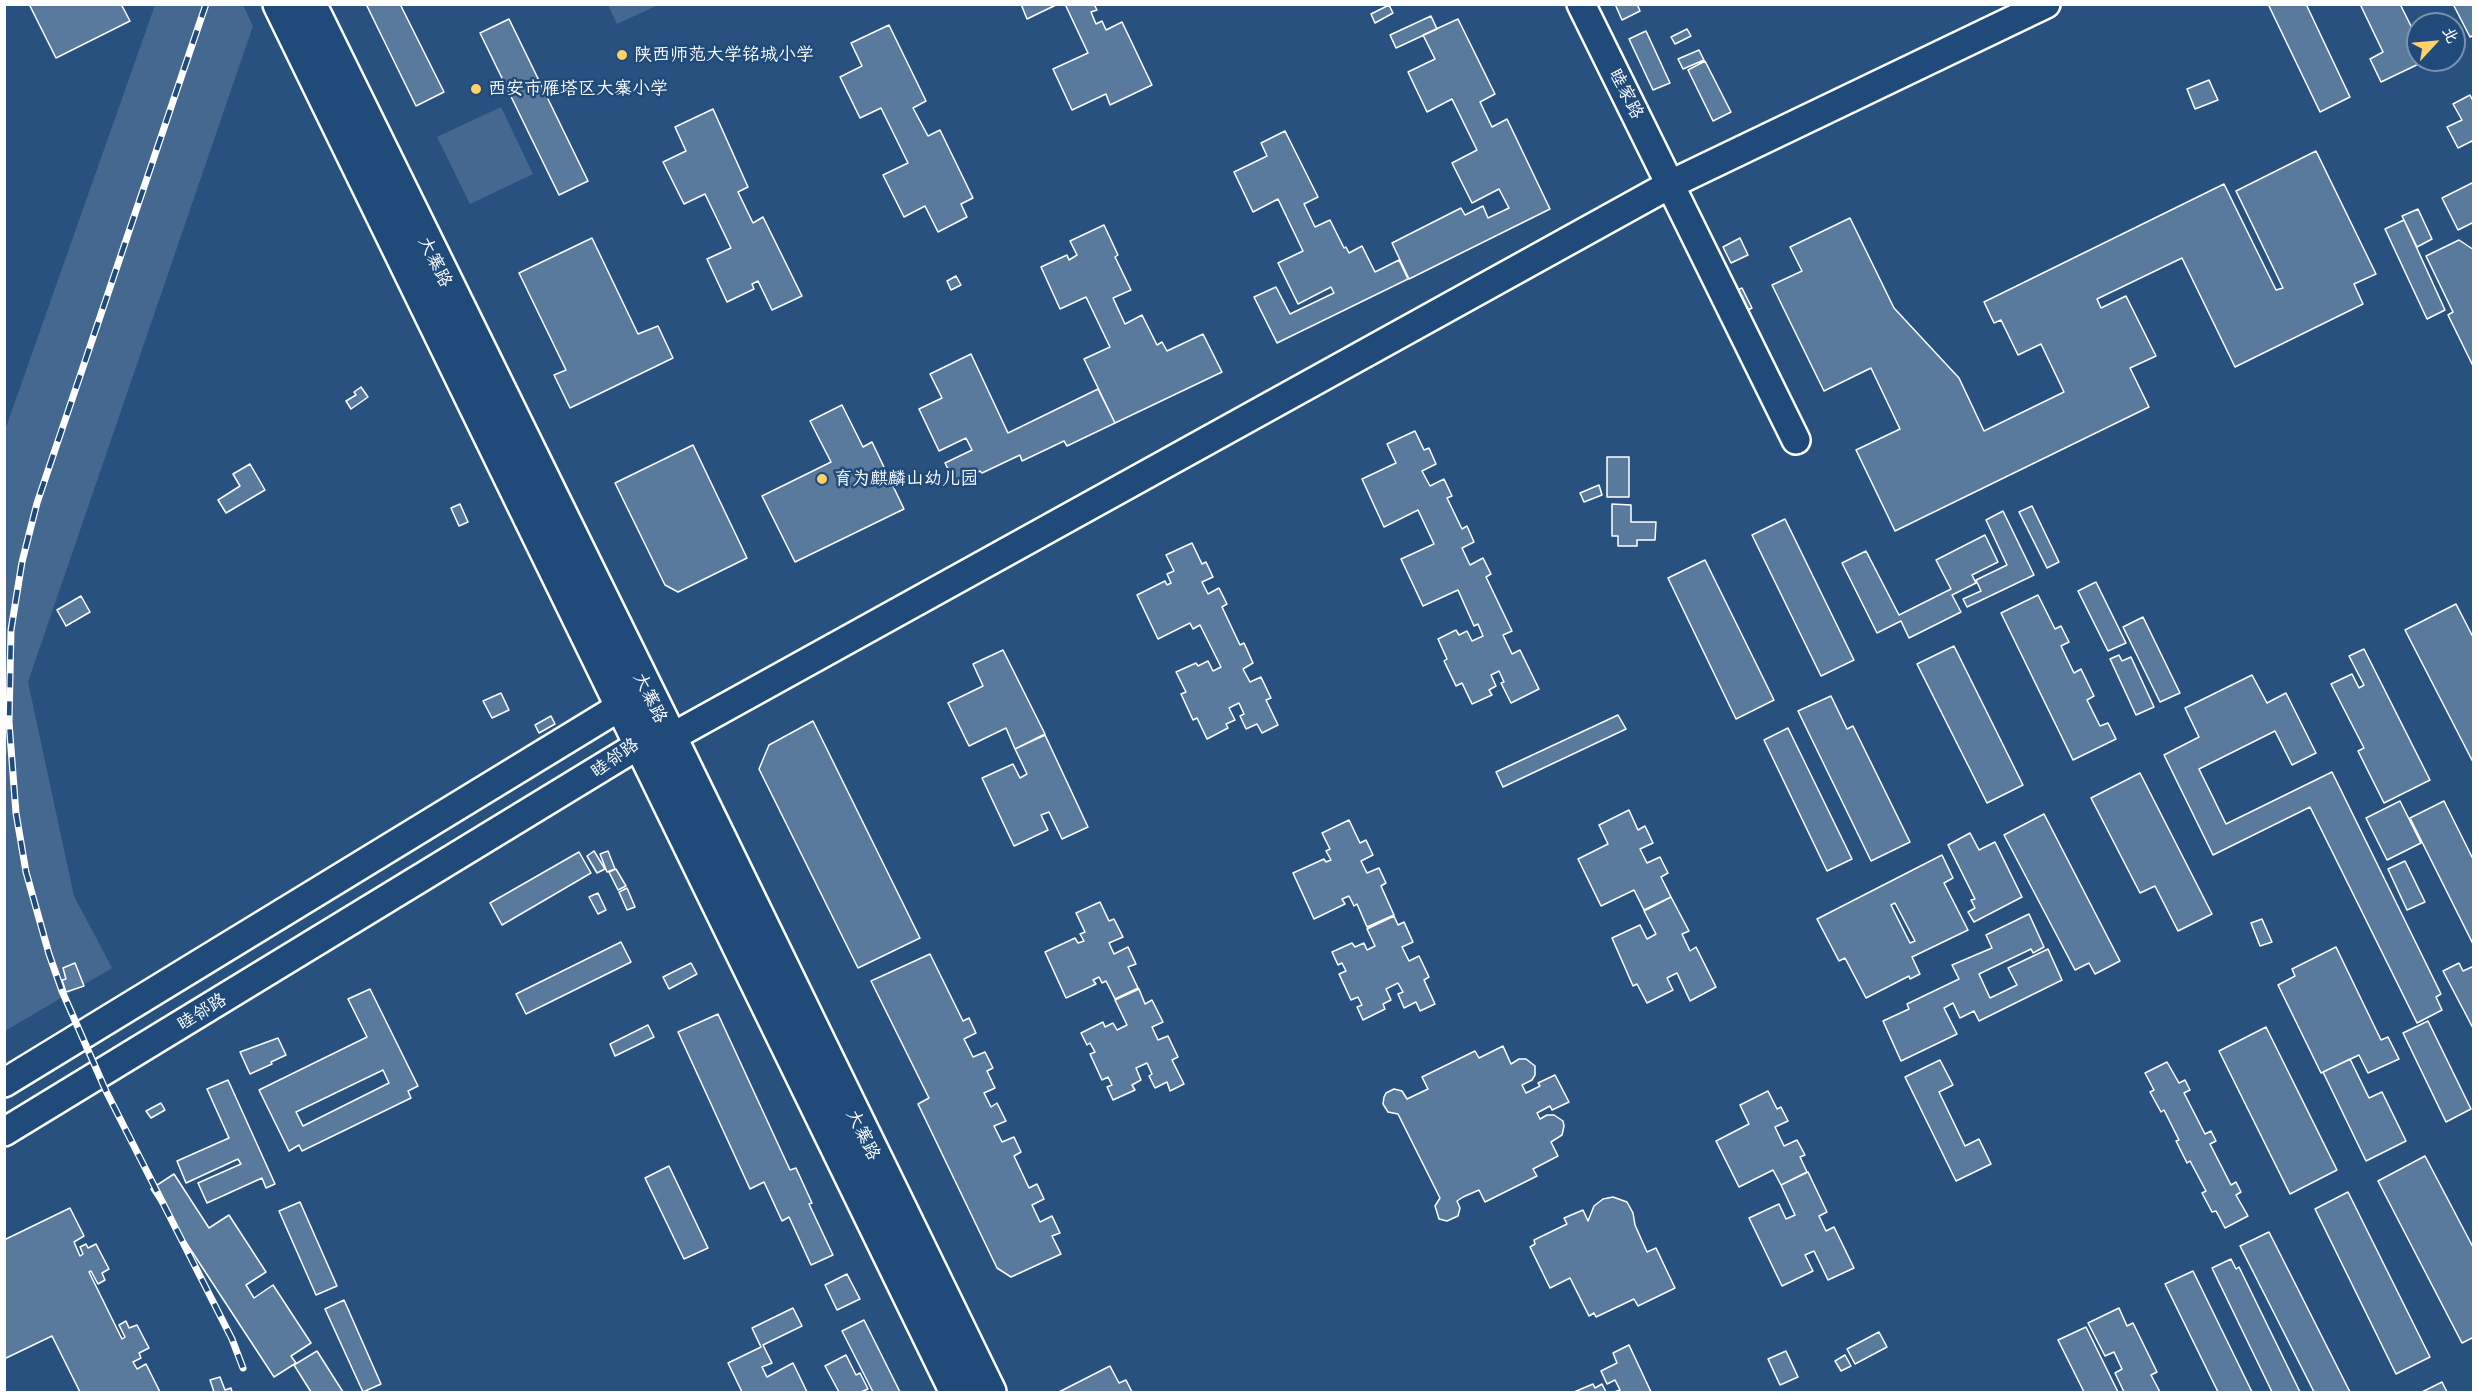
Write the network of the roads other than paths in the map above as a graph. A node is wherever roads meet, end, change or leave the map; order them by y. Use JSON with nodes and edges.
{"nodes":[{"id":1,"x":280,"y":4,"type":"edge"},
{"id":2,"x":309,"y":4,"type":"edge"},
{"id":3,"x":1581,"y":4,"type":"edge"},
{"id":4,"x":2046,"y":4,"type":"edge"},
{"id":5,"x":1671,"y":184,"type":"junction"},
{"id":6,"x":1796,"y":440,"type":"dead end"},
{"id":7,"x":623,"y":705,"type":"junction"},
{"id":8,"x":656,"y":708,"type":"junction"},
{"id":9,"x":656,"y":741,"type":"junction"},
{"id":10,"x":4,"y":1083,"type":"edge"},
{"id":11,"x":4,"y":1132,"type":"edge"},
{"id":12,"x":957,"y":1392,"type":"edge"},
{"id":13,"x":988,"y":1392,"type":"edge"}],
"edges":[{"from":1,"to":7,"type":"main road","name":"大寨路"},
{"from":2,"to":8,"type":"main road","name":"大寨路"},
{"from":3,"to":5,"type":"street","name":"睦家路"},
{"from":4,"to":5,"type":"street","name":"睦邻路"},
{"from":5,"to":6,"type":"street","name":"睦家路"},
{"from":5,"to":9,"type":"street","name":"睦邻路"},
{"from":7,"to":8,"type":"street"},
{"from":7,"to":9,"type":"main road","name":"大寨路"},
{"from":7,"to":10,"type":"street"},
{"from":8,"to":9,"type":"main road","name":"大寨路"},
{"from":9,"to":11,"type":"street","name":"睦邻路"},
{"from":9,"to":12,"type":"main road","name":"大寨路"},
{"from":9,"to":13,"type":"main road","name":"大寨路"}]}
